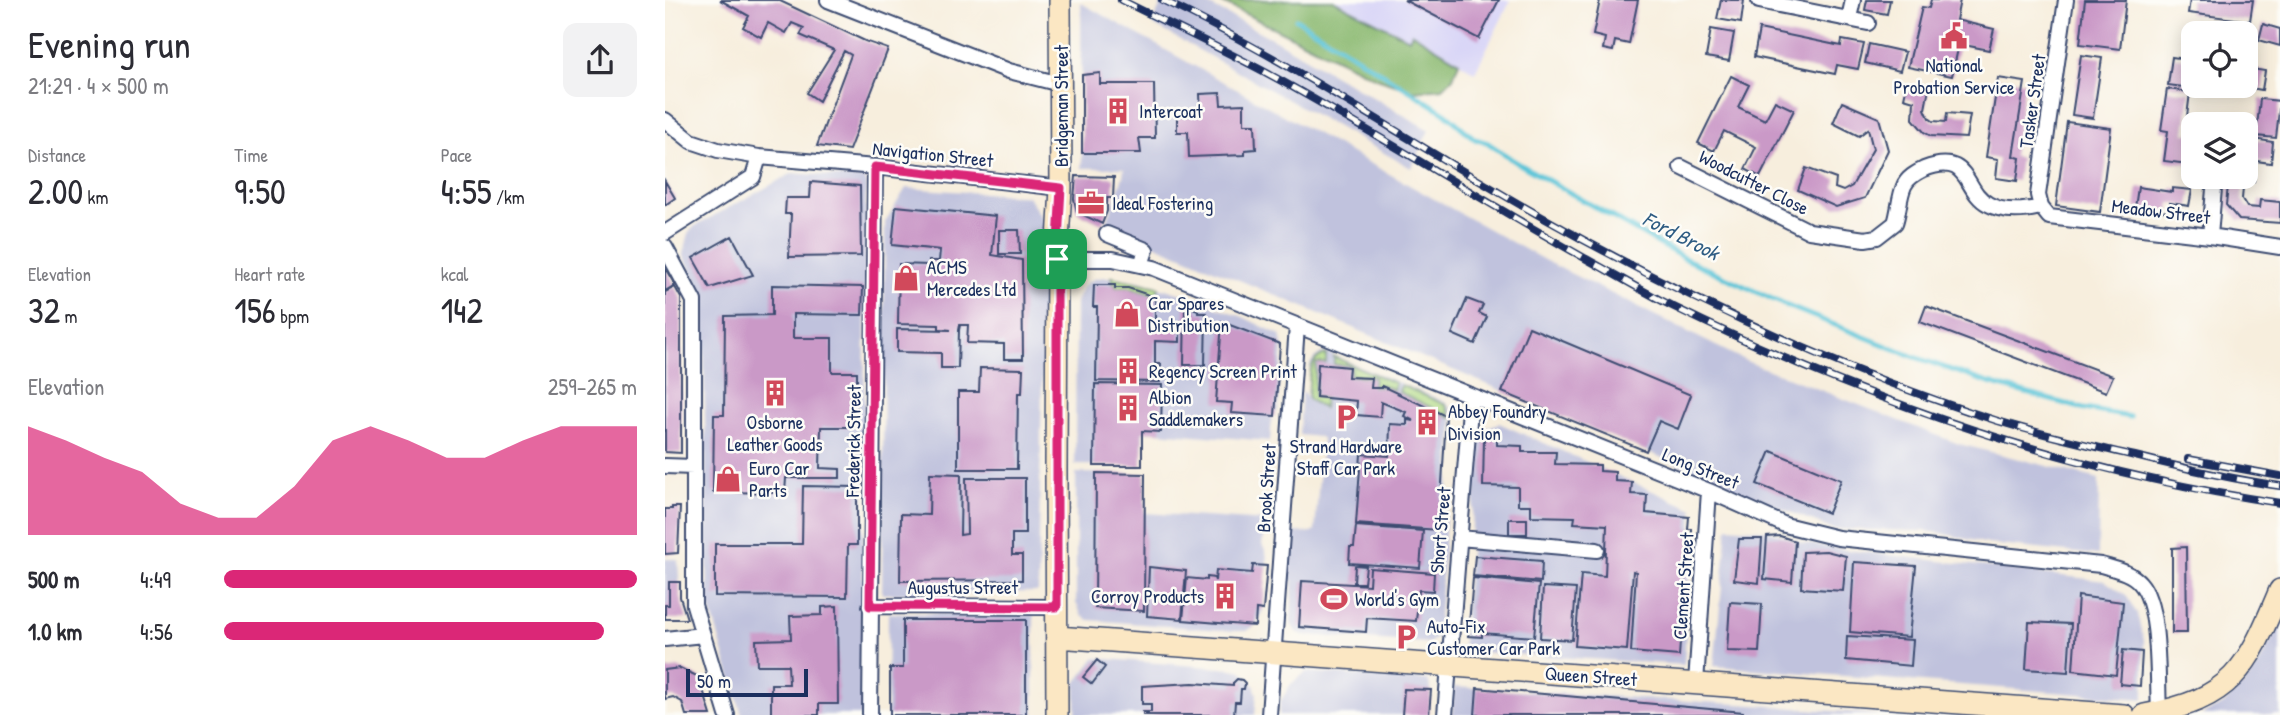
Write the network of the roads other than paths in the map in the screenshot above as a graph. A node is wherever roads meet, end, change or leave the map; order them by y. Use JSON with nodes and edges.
{"nodes":[{"id":1,"x":828,"y":0,"type":"edge"},
{"id":2,"x":1061,"y":0,"type":"edge"},
{"id":3,"x":1853,"y":0,"type":"edge"},
{"id":4,"x":2066,"y":0,"type":"edge"},
{"id":5,"x":1759,"y":1,"type":"edge"},
{"id":6,"x":1849,"y":18,"type":"junction"},
{"id":7,"x":1868,"y":23,"type":"dead end"},
{"id":8,"x":1060,"y":84,"type":"junction"},
{"id":9,"x":665,"y":120,"type":"edge"},
{"id":10,"x":759,"y":157,"type":"junction"},
{"id":11,"x":875,"y":167,"type":"junction"},
{"id":12,"x":1681,"y":167,"type":"dead end"},
{"id":13,"x":1061,"y":188,"type":"junction"},
{"id":14,"x":2214,"y":189,"type":"edge"},
{"id":15,"x":2041,"y":207,"type":"junction"},
{"id":16,"x":665,"y":233,"type":"edge"},
{"id":17,"x":1107,"y":234,"type":"dead end"},
{"id":18,"x":2210,"y":236,"type":"junction"},
{"id":19,"x":665,"y":247,"type":"edge"},
{"id":20,"x":2280,"y":247,"type":"edge"},
{"id":21,"x":1057,"y":259,"type":"junction"},
{"id":22,"x":1141,"y":265,"type":"junction"},
{"id":23,"x":1297,"y":326,"type":"junction"},
{"id":24,"x":1471,"y":397,"type":"junction"},
{"id":25,"x":665,"y":466,"type":"edge"},
{"id":26,"x":694,"y":467,"type":"junction"},
{"id":27,"x":1709,"y":491,"type":"junction"},
{"id":28,"x":1459,"y":538,"type":"junction"},
{"id":29,"x":1597,"y":550,"type":"dead end"},
{"id":30,"x":2280,"y":590,"type":"edge"},
{"id":31,"x":870,"y":606,"type":"junction"},
{"id":32,"x":1057,"y":607,"type":"junction"},
{"id":33,"x":703,"y":635,"type":"junction"},
{"id":34,"x":1058,"y":638,"type":"junction"},
{"id":35,"x":665,"y":639,"type":"edge"},
{"id":36,"x":1274,"y":652,"type":"junction"},
{"id":37,"x":1449,"y":666,"type":"junction"},
{"id":38,"x":1696,"y":683,"type":"junction"},
{"id":39,"x":2151,"y":714,"type":"edge"},
{"id":40,"x":727,"y":715,"type":"edge"},
{"id":41,"x":870,"y":715,"type":"edge"},
{"id":42,"x":1057,"y":715,"type":"edge"},
{"id":43,"x":1269,"y":715,"type":"edge"},
{"id":44,"x":1445,"y":715,"type":"edge"},
{"id":45,"x":2123,"y":715,"type":"edge"}],
"edges":[{"from":1,"to":8,"type":"street"},
{"from":2,"to":8,"type":"street","name":"Bridgeman Street"},
{"from":3,"to":6,"type":"street"},
{"from":4,"to":15,"type":"street","name":"Tasker Street"},
{"from":5,"to":6,"type":"street"},
{"from":6,"to":7,"type":"street"},
{"from":8,"to":13,"type":"street","name":"Bridgeman Street"},
{"from":9,"to":10,"type":"street","name":"Navigation Street"},
{"from":10,"to":11,"type":"street","name":"Navigation Street"},
{"from":10,"to":16,"type":"street"},
{"from":11,"to":13,"type":"street","name":"Navigation Street"},
{"from":11,"to":31,"type":"street","name":"Frederick Street"},
{"from":12,"to":15,"type":"street","name":"Woodcutter Close"},
{"from":13,"to":21,"type":"street","name":"Bridgeman Street"},
{"from":14,"to":18,"type":"street"},
{"from":15,"to":18,"type":"street","name":"Meadow Street"},
{"from":17,"to":22,"type":"street"},
{"from":18,"to":20,"type":"street","name":"Meadow Street"},
{"from":19,"to":26,"type":"street"},
{"from":21,"to":22,"type":"street","name":"Long Street"},
{"from":21,"to":32,"type":"street","name":"Bridgeman Street"},
{"from":22,"to":23,"type":"street","name":"Long Street"},
{"from":23,"to":24,"type":"street","name":"Long Street"},
{"from":23,"to":36,"type":"street","name":"Brook Street"},
{"from":24,"to":27,"type":"street","name":"Long Street"},
{"from":24,"to":28,"type":"street","name":"Short Street"},
{"from":25,"to":26,"type":"street"},
{"from":26,"to":33,"type":"street"},
{"from":27,"to":38,"type":"street","name":"Clement Street"},
{"from":27,"to":39,"type":"street","name":"Long Street"},
{"from":28,"to":29,"type":"street"},
{"from":28,"to":37,"type":"street","name":"Short Street"},
{"from":30,"to":39,"type":"street"},
{"from":31,"to":32,"type":"street","name":"Augustus Street"},
{"from":31,"to":41,"type":"street","name":"Frederick Street"},
{"from":32,"to":34,"type":"street","name":"Bridgeman Street"},
{"from":33,"to":35,"type":"street"},
{"from":33,"to":40,"type":"street"},
{"from":34,"to":36,"type":"street","name":"Queen Street"},
{"from":34,"to":42,"type":"street","name":"Bridgeman Street"},
{"from":36,"to":37,"type":"street","name":"Queen Street"},
{"from":36,"to":43,"type":"street","name":"Brook Street"},
{"from":37,"to":38,"type":"street","name":"Queen Street"},
{"from":37,"to":44,"type":"street","name":"Short Street"},
{"from":38,"to":45,"type":"street","name":"Queen Street"}]}
